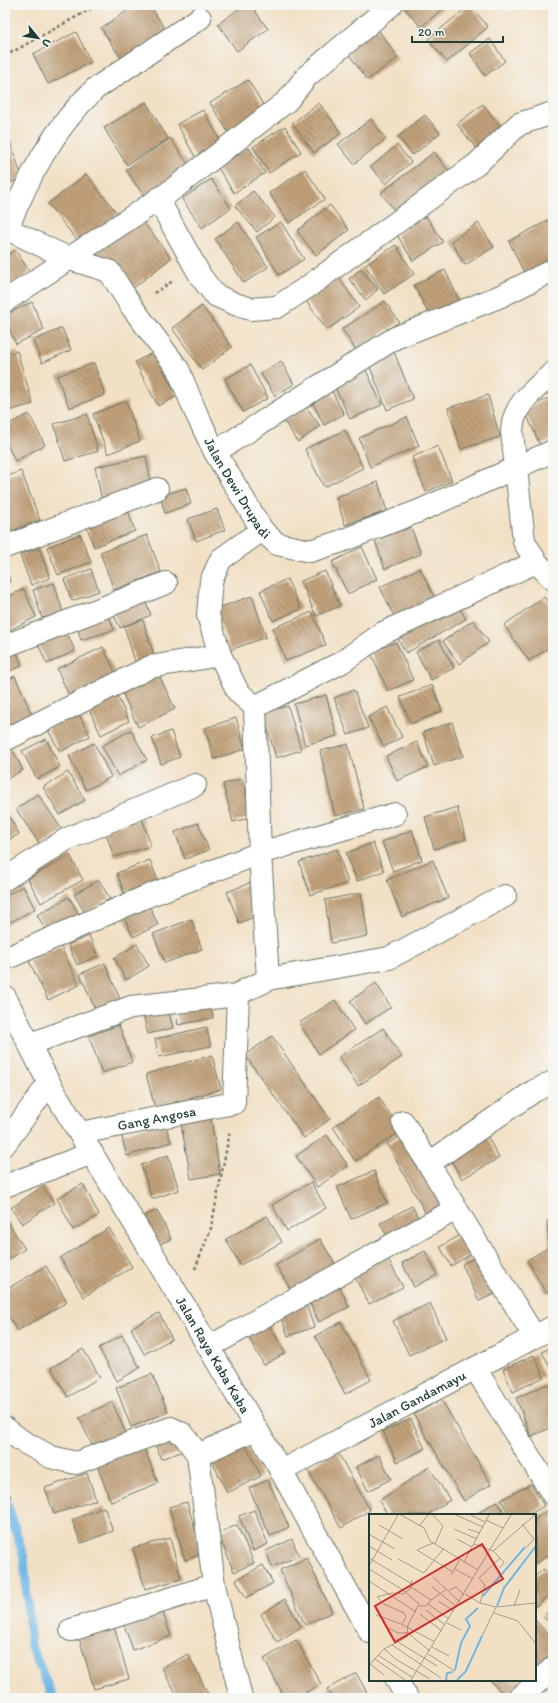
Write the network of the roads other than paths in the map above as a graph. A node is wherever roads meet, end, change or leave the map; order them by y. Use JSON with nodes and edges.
{"nodes":[{"id":1,"x":392,"y":5,"type":"edge"},
{"id":2,"x":200,"y":18,"type":"dead end"},
{"id":3,"x":553,"y":113,"type":"edge"},
{"id":4,"x":158,"y":200,"type":"junction"},
{"id":5,"x":6,"y":228,"type":"edge"},
{"id":6,"x":70,"y":259,"type":"junction"},
{"id":7,"x":553,"y":270,"type":"edge"},
{"id":8,"x":5,"y":301,"type":"edge"},
{"id":9,"x":553,"y":373,"type":"edge"},
{"id":10,"x":553,"y":451,"type":"edge"},
{"id":11,"x":215,"y":452,"type":"junction"},
{"id":12,"x":517,"y":467,"type":"junction"},
{"id":13,"x":156,"y":490,"type":"dead end"},
{"id":14,"x":262,"y":530,"type":"junction"},
{"id":15,"x":5,"y":547,"type":"edge"},
{"id":16,"x":536,"y":562,"type":"junction"},
{"id":17,"x":553,"y":579,"type":"edge"},
{"id":18,"x":166,"y":583,"type":"dead end"},
{"id":19,"x":5,"y":646,"type":"edge"},
{"id":20,"x":210,"y":657,"type":"junction"},
{"id":21,"x":255,"y":707,"type":"junction"},
{"id":22,"x":5,"y":740,"type":"edge"},
{"id":23,"x":195,"y":785,"type":"dead end"},
{"id":24,"x":396,"y":814,"type":"dead end"},
{"id":25,"x":260,"y":853,"type":"junction"},
{"id":26,"x":5,"y":880,"type":"edge"},
{"id":27,"x":505,"y":896,"type":"dead end"},
{"id":28,"x":5,"y":959,"type":"edge"},
{"id":29,"x":252,"y":987,"type":"junction"},
{"id":30,"x":5,"y":997,"type":"edge"},
{"id":31,"x":30,"y":1044,"type":"junction"},
{"id":32,"x":48,"y":1083,"type":"junction"},
{"id":33,"x":543,"y":1087,"type":"edge"},
{"id":34,"x":402,"y":1122,"type":"dead end"},
{"id":35,"x":80,"y":1134,"type":"junction"},
{"id":36,"x":5,"y":1144,"type":"edge"},
{"id":37,"x":92,"y":1153,"type":"junction"},
{"id":38,"x":428,"y":1164,"type":"junction"},
{"id":39,"x":5,"y":1186,"type":"edge"},
{"id":40,"x":456,"y":1209,"type":"junction"},
{"id":41,"x":544,"y":1332,"type":"edge"},
{"id":42,"x":209,"y":1347,"type":"junction"},
{"id":43,"x":475,"y":1368,"type":"junction"},
{"id":44,"x":5,"y":1428,"type":"edge"},
{"id":45,"x":256,"y":1429,"type":"junction"},
{"id":46,"x":198,"y":1455,"type":"junction"},
{"id":47,"x":281,"y":1471,"type":"junction"},
{"id":48,"x":553,"y":1495,"type":"edge"},
{"id":49,"x":214,"y":1585,"type":"junction"},
{"id":50,"x":71,"y":1630,"type":"dead end"},
{"id":51,"x":369,"y":1630,"type":"edge"},
{"id":52,"x":553,"y":1668,"type":"edge"},
{"id":53,"x":398,"y":1681,"type":"edge"},
{"id":54,"x":241,"y":1698,"type":"edge"},
{"id":55,"x":407,"y":1698,"type":"edge"},
{"id":56,"x":520,"y":1698,"type":"edge"}],
"edges":[{"from":1,"to":4,"type":"street"},
{"from":2,"to":5,"type":"street"},
{"from":3,"to":4,"type":"street"},
{"from":4,"to":6,"type":"street"},
{"from":5,"to":6,"type":"street","name":"Jalan Dewi Drupadi"},
{"from":6,"to":8,"type":"street"},
{"from":6,"to":11,"type":"street","name":"Jalan Dewi Drupadi"},
{"from":7,"to":11,"type":"street"},
{"from":9,"to":12,"type":"street"},
{"from":10,"to":12,"type":"street","name":"Jalan Dewi Drupadi"},
{"from":11,"to":14,"type":"street","name":"Jalan Dewi Drupadi"},
{"from":12,"to":14,"type":"street","name":"Jalan Dewi Drupadi"},
{"from":12,"to":16,"type":"street"},
{"from":13,"to":15,"type":"street"},
{"from":14,"to":20,"type":"street"},
{"from":16,"to":17,"type":"street"},
{"from":16,"to":21,"type":"street"},
{"from":18,"to":19,"type":"street"},
{"from":20,"to":21,"type":"street"},
{"from":20,"to":22,"type":"street"},
{"from":21,"to":25,"type":"street"},
{"from":23,"to":26,"type":"street"},
{"from":24,"to":25,"type":"street"},
{"from":25,"to":28,"type":"street"},
{"from":25,"to":29,"type":"street"},
{"from":27,"to":29,"type":"street"},
{"from":29,"to":31,"type":"street"},
{"from":29,"to":35,"type":"street","name":"Gang Angosa"},
{"from":30,"to":31,"type":"street","name":"Jalan Raya Kaba Kaba"},
{"from":31,"to":32,"type":"street","name":"Jalan Raya Kaba Kaba"},
{"from":32,"to":35,"type":"street","name":"Jalan Raya Kaba Kaba"},
{"from":32,"to":36,"type":"street"},
{"from":33,"to":38,"type":"street"},
{"from":34,"to":38,"type":"street"},
{"from":35,"to":37,"type":"street","name":"Jalan Raya Kaba Kaba"},
{"from":37,"to":39,"type":"street"},
{"from":37,"to":42,"type":"street","name":"Jalan Raya Kaba Kaba"},
{"from":38,"to":40,"type":"street"},
{"from":40,"to":41,"type":"street"},
{"from":40,"to":42,"type":"street"},
{"from":41,"to":43,"type":"street","name":"Jalan Gandamayu"},
{"from":42,"to":45,"type":"street","name":"Jalan Raya Kaba Kaba"},
{"from":43,"to":47,"type":"street","name":"Jalan Gandamayu"},
{"from":43,"to":48,"type":"street"},
{"from":44,"to":46,"type":"street"},
{"from":45,"to":46,"type":"street"},
{"from":45,"to":47,"type":"street","name":"Jalan Raya Kaba Kaba"},
{"from":46,"to":49,"type":"street"},
{"from":47,"to":51,"type":"street","name":"Jalan Raya Kaba Kaba"},
{"from":49,"to":50,"type":"street"},
{"from":49,"to":54,"type":"street"},
{"from":52,"to":56,"type":"street"},
{"from":53,"to":55,"type":"street"}]}
